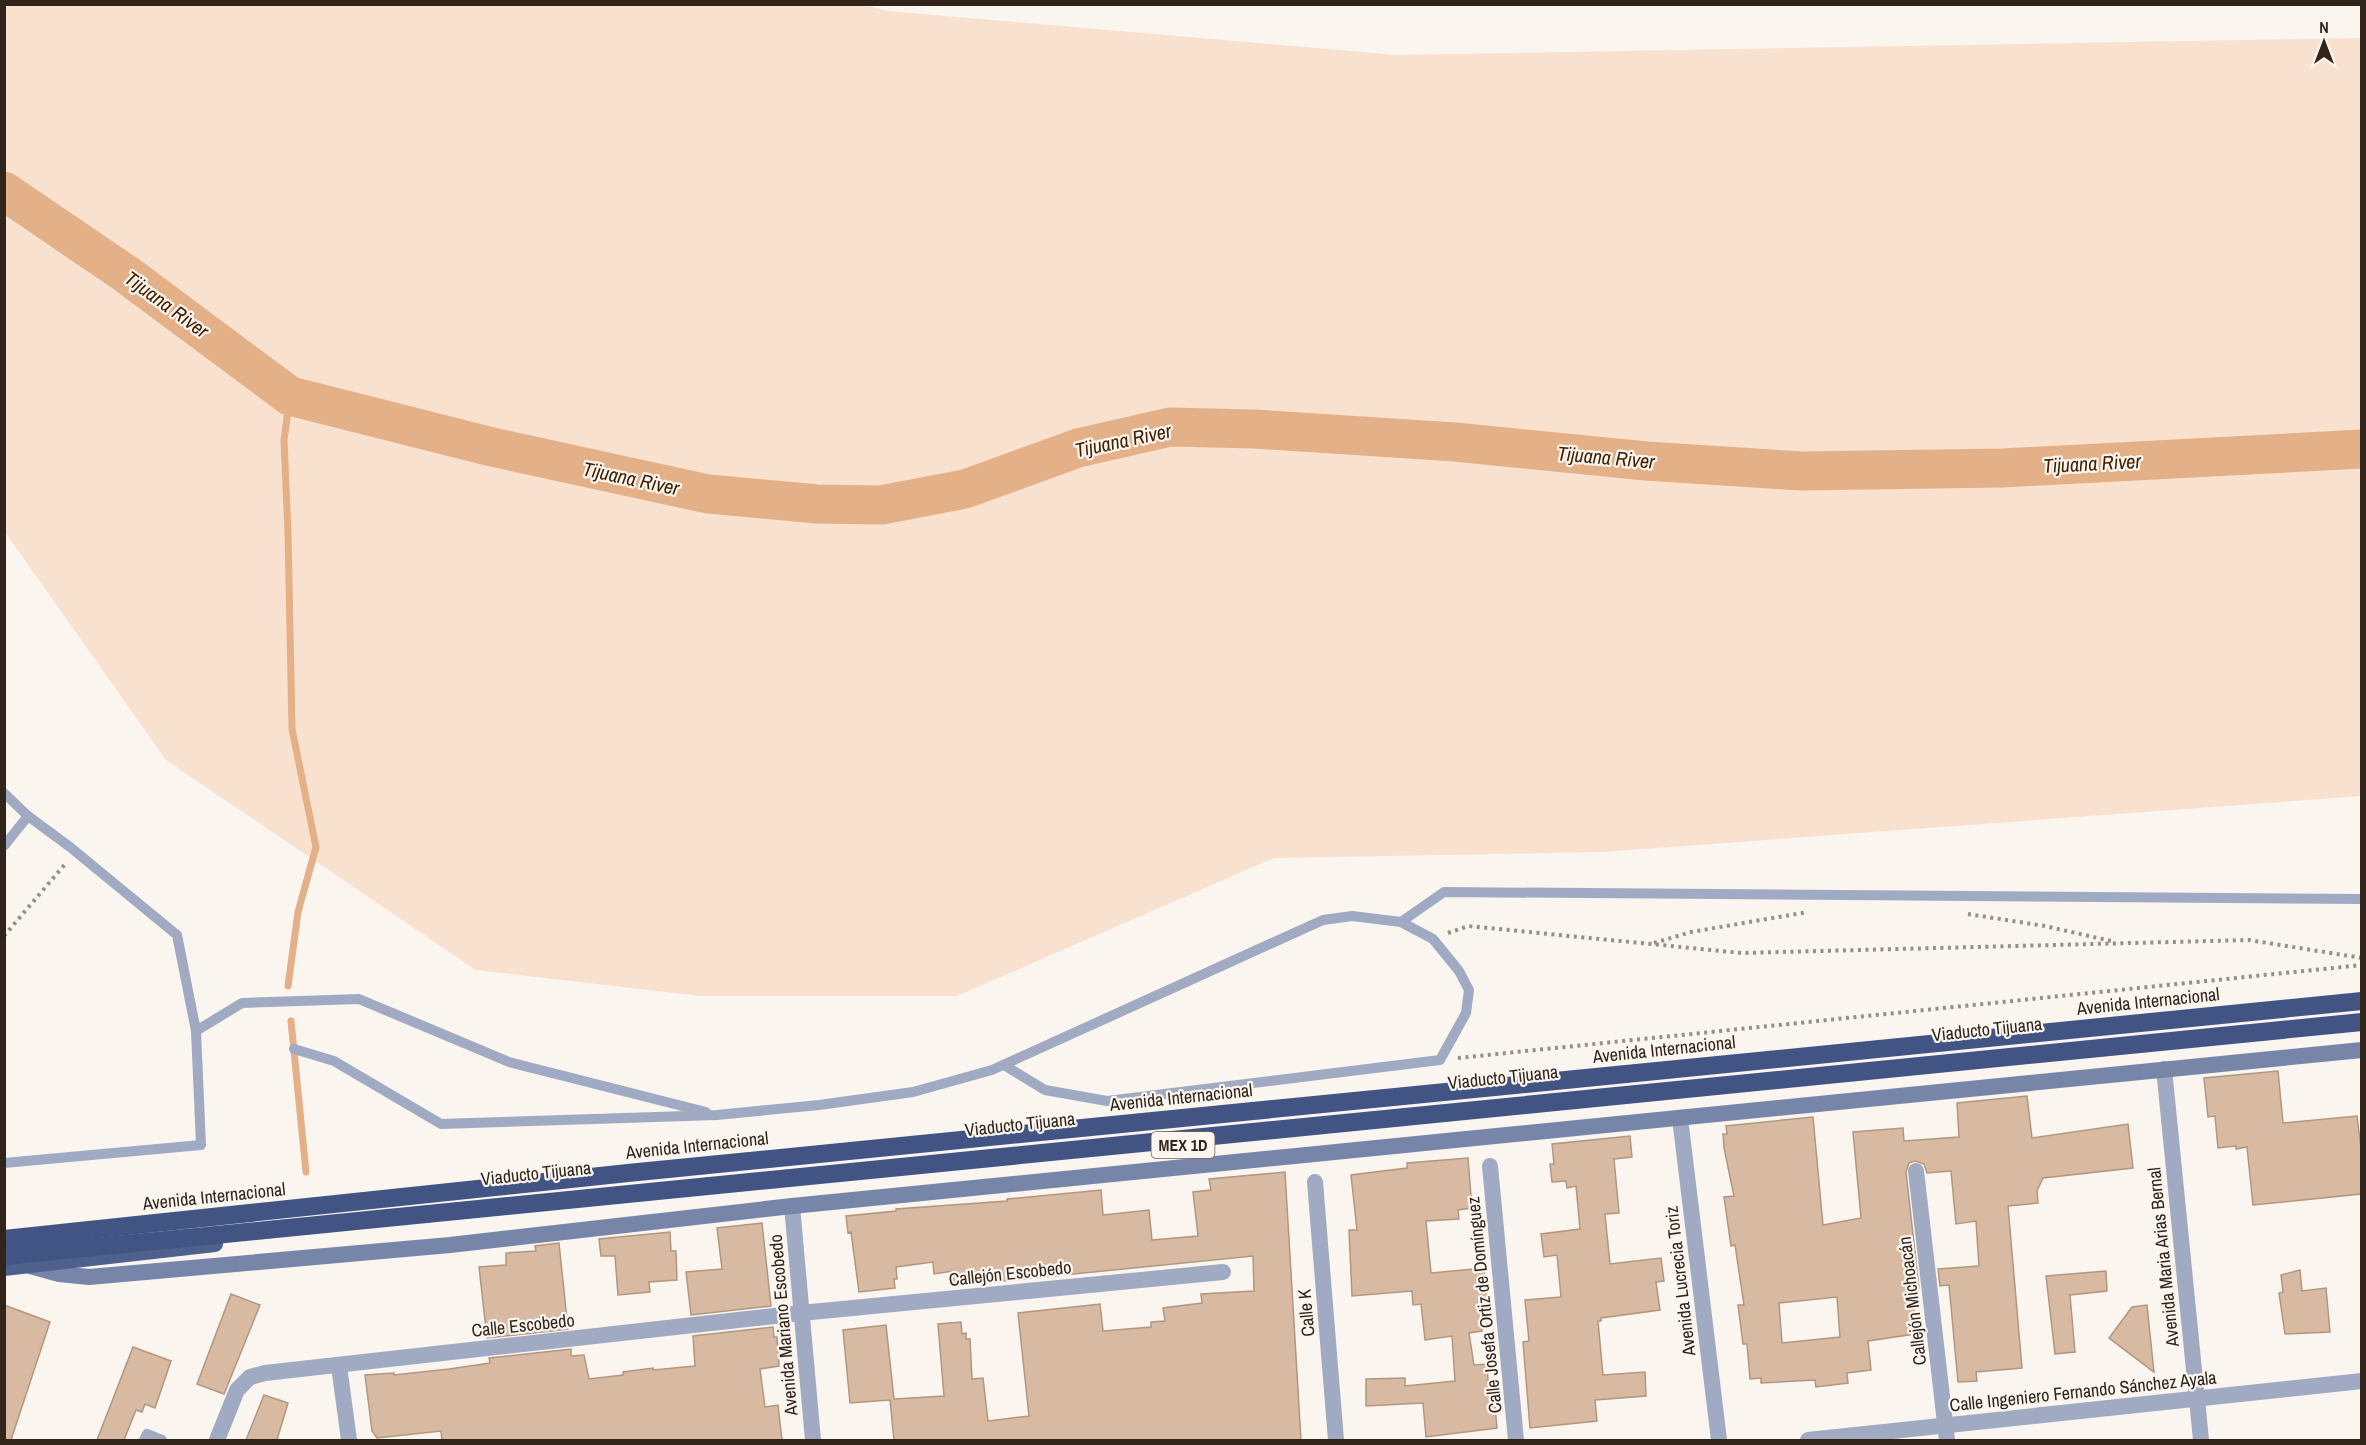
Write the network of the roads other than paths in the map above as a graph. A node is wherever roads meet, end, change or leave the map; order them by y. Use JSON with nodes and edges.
{"nodes":[{"id":1,"x":4,"y":793,"type":"edge"},
{"id":2,"x":28,"y":816,"type":"junction"},
{"id":3,"x":4,"y":846,"type":"edge"},
{"id":4,"x":2361,"y":899,"type":"edge"},
{"id":5,"x":1401,"y":922,"type":"junction"},
{"id":6,"x":2361,"y":1001,"type":"edge"},
{"id":7,"x":2361,"y":1013,"type":"edge"},
{"id":8,"x":2361,"y":1023,"type":"edge"},
{"id":9,"x":2361,"y":1028,"type":"edge"},
{"id":10,"x":196,"y":1030,"type":"junction"},
{"id":11,"x":294,"y":1049,"type":"dead end"},
{"id":12,"x":2361,"y":1050,"type":"edge"},
{"id":13,"x":1004,"y":1065,"type":"junction"},
{"id":14,"x":2164,"y":1069,"type":"junction"},
{"id":15,"x":717,"y":1115,"type":"junction"},
{"id":16,"x":1680,"y":1118,"type":"junction"},
{"id":17,"x":4,"y":1163,"type":"edge"},
{"id":18,"x":1490,"y":1166,"type":"dead end"},
{"id":19,"x":1916,"y":1170,"type":"dead end"},
{"id":20,"x":1314,"y":1182,"type":"dead end"},
{"id":21,"x":792,"y":1206,"type":"junction"},
{"id":22,"x":4,"y":1239,"type":"edge"},
{"id":23,"x":4,"y":1247,"type":"edge"},
{"id":24,"x":4,"y":1256,"type":"edge"},
{"id":25,"x":26,"y":1265,"type":"junction"},
{"id":26,"x":4,"y":1268,"type":"edge"},
{"id":27,"x":1223,"y":1272,"type":"dead end"},
{"id":28,"x":801,"y":1313,"type":"junction"},
{"id":29,"x":339,"y":1366,"type":"junction"},
{"id":30,"x":2361,"y":1381,"type":"edge"},
{"id":31,"x":2197,"y":1398,"type":"junction"},
{"id":32,"x":1946,"y":1434,"type":"edge"},
{"id":33,"x":144,"y":1440,"type":"edge"},
{"id":34,"x":162,"y":1440,"type":"edge"},
{"id":35,"x":217,"y":1440,"type":"edge"},
{"id":36,"x":349,"y":1440,"type":"edge"},
{"id":37,"x":813,"y":1440,"type":"edge"},
{"id":38,"x":1335,"y":1440,"type":"edge"},
{"id":39,"x":1516,"y":1440,"type":"edge"},
{"id":40,"x":1719,"y":1440,"type":"edge"},
{"id":41,"x":1808,"y":1440,"type":"edge"},
{"id":42,"x":2201,"y":1440,"type":"edge"}],
"edges":[{"from":1,"to":2,"type":"lane"},
{"from":2,"to":3,"type":"lane"},
{"from":2,"to":10,"type":"lane"},
{"from":4,"to":5,"type":"lane"},
{"from":5,"to":13,"type":"lane"},
{"from":5,"to":13,"type":"lane"},
{"from":6,"to":22,"type":"highway","name":"Avenida Internacional","number":"MEX 1D"},
{"from":7,"to":23,"type":"highway","name":"Viaducto Tijuana"},
{"from":8,"to":24,"type":"highway","name":"Viaducto Tijuana"},
{"from":9,"to":25,"type":"highway","number":"MEX 1D"},
{"from":10,"to":15,"type":"lane"},
{"from":10,"to":17,"type":"lane"},
{"from":11,"to":15,"type":"lane"},
{"from":12,"to":14,"type":"main road"},
{"from":13,"to":15,"type":"lane"},
{"from":14,"to":16,"type":"main road"},
{"from":14,"to":31,"type":"street","name":"Avenida Maria Arias Bernal"},
{"from":16,"to":21,"type":"main road"},
{"from":16,"to":40,"type":"street","name":"Avenida Lucrecia Toriz"},
{"from":18,"to":39,"type":"street","name":"Calle Josefa Ortiz de Domínguez"},
{"from":19,"to":32,"type":"street","name":"Callejón Michoacán"},
{"from":20,"to":38,"type":"street","name":"Calle K"},
{"from":21,"to":25,"type":"main road"},
{"from":21,"to":28,"type":"street","name":"Avenida Mariano Escobedo"},
{"from":25,"to":26,"type":"highway","number":"MEX 1D"},
{"from":27,"to":28,"type":"street","name":"Callejón Escobedo"},
{"from":28,"to":29,"type":"street","name":"Calle Escobedo"},
{"from":28,"to":37,"type":"street","name":"Avenida Mariano Escobedo"},
{"from":29,"to":35,"type":"street","name":"Calle Escobedo"},
{"from":29,"to":36,"type":"street"},
{"from":30,"to":31,"type":"street","name":"Calle Ingeniero Fernando Sánchez Ayala"},
{"from":31,"to":32,"type":"street","name":"Calle Ingeniero Fernando Sánchez Ayala"},
{"from":31,"to":42,"type":"street","name":"Avenida Maria Arias Bernal"},
{"from":32,"to":41,"type":"street","name":"Calle Ingeniero Fernando Sánchez Ayala"},
{"from":33,"to":34,"type":"lane"}]}
